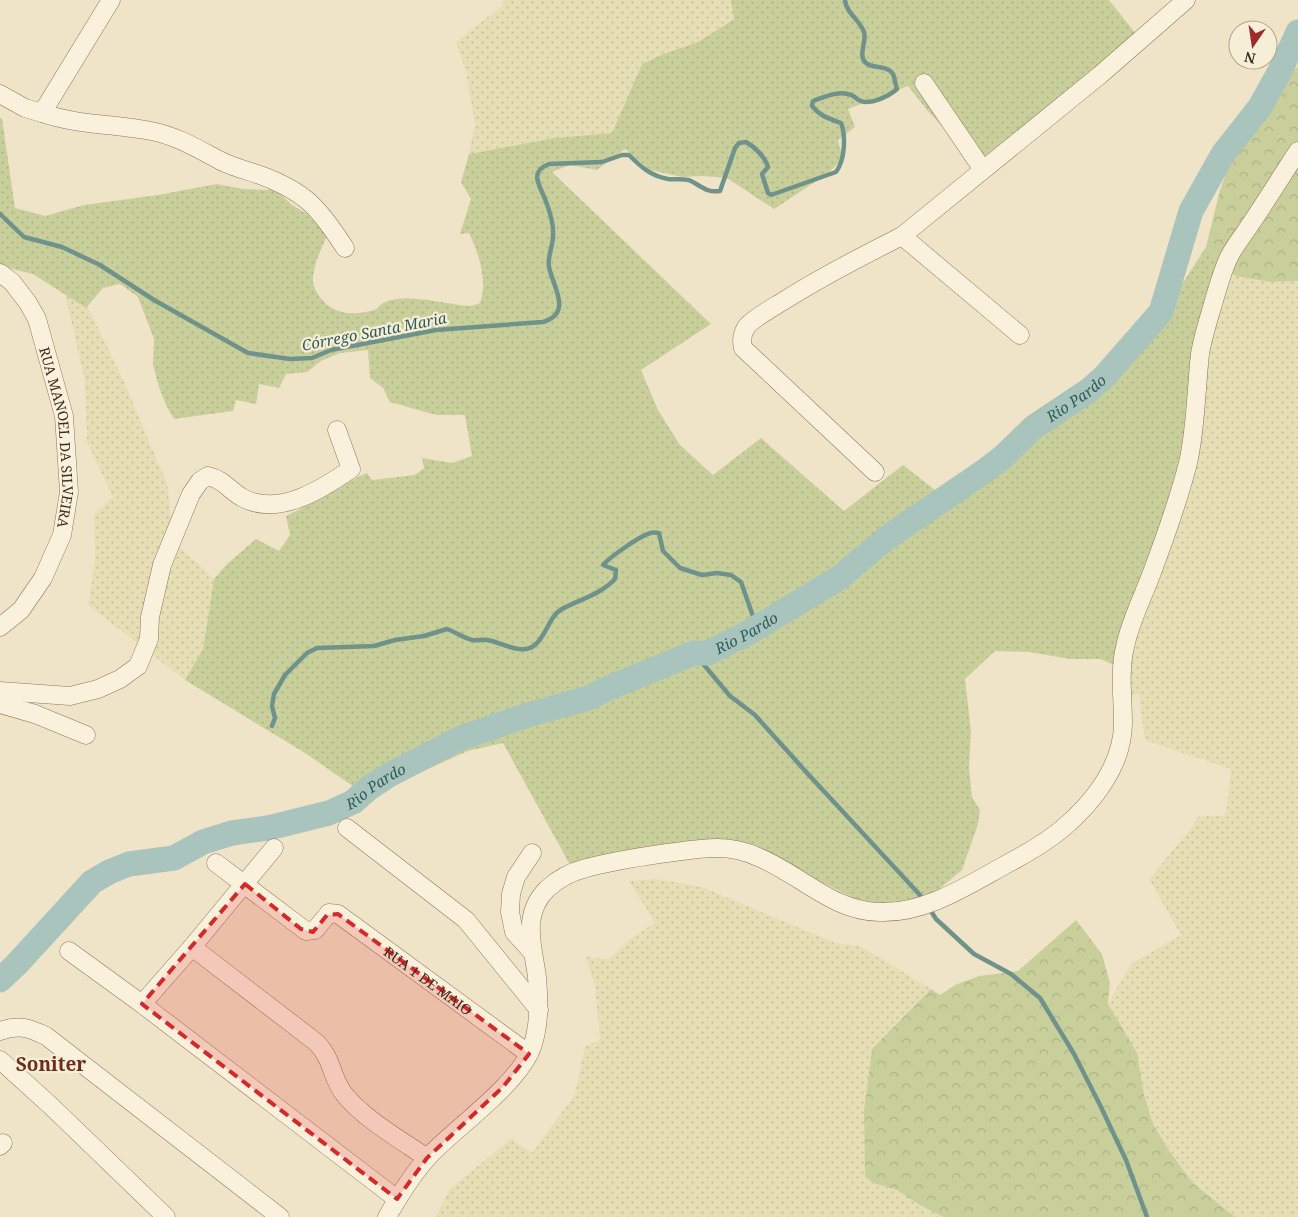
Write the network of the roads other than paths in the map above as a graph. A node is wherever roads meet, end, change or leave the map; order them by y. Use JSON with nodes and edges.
{"nodes":[{"id":1,"x":111,"y":0,"type":"edge"},
{"id":2,"x":1186,"y":0,"type":"edge"},
{"id":3,"x":924,"y":83,"type":"dead end"},
{"id":4,"x":0,"y":94,"type":"edge"},
{"id":5,"x":42,"y":113,"type":"junction"},
{"id":6,"x":1298,"y":151,"type":"edge"},
{"id":7,"x":983,"y":170,"type":"junction"},
{"id":8,"x":902,"y":236,"type":"junction"},
{"id":9,"x":345,"y":248,"type":"dead end"},
{"id":10,"x":0,"y":273,"type":"edge"},
{"id":11,"x":1020,"y":335,"type":"dead end"},
{"id":12,"x":337,"y":430,"type":"dead end"},
{"id":13,"x":875,"y":472,"type":"dead end"},
{"id":14,"x":0,"y":627,"type":"edge"},
{"id":15,"x":0,"y":691,"type":"edge"},
{"id":16,"x":0,"y":704,"type":"edge"},
{"id":17,"x":86,"y":735,"type":"dead end"},
{"id":18,"x":347,"y":828,"type":"dead end"},
{"id":19,"x":274,"y":848,"type":"dead end"},
{"id":20,"x":532,"y":853,"type":"dead end"},
{"id":21,"x":216,"y":863,"type":"dead end"},
{"id":22,"x":245,"y":884,"type":"junction"},
{"id":23,"x":192,"y":947,"type":"junction"},
{"id":24,"x":68,"y":951,"type":"dead end"},
{"id":25,"x":533,"y":952,"type":"junction"},
{"id":26,"x":142,"y":1004,"type":"junction"},
{"id":27,"x":539,"y":1010,"type":"junction"},
{"id":28,"x":0,"y":1031,"type":"edge"},
{"id":29,"x":529,"y":1054,"type":"junction"},
{"id":30,"x":0,"y":1060,"type":"edge"},
{"id":31,"x":427,"y":1158,"type":"junction"},
{"id":32,"x":397,"y":1199,"type":"junction"},
{"id":33,"x":166,"y":1217,"type":"edge"},
{"id":34,"x":280,"y":1217,"type":"edge"},
{"id":35,"x":387,"y":1217,"type":"edge"}],
"edges":[{"from":1,"to":5,"type":"street"},
{"from":2,"to":7,"type":"street"},
{"from":3,"to":7,"type":"street"},
{"from":4,"to":5,"type":"street"},
{"from":5,"to":9,"type":"street"},
{"from":6,"to":25,"type":"street"},
{"from":7,"to":8,"type":"street"},
{"from":8,"to":11,"type":"street"},
{"from":8,"to":13,"type":"street"},
{"from":10,"to":14,"type":"street","name":"RUA MANOEL DA SILVEIRA"},
{"from":12,"to":15,"type":"street"},
{"from":16,"to":17,"type":"street"},
{"from":18,"to":27,"type":"street"},
{"from":19,"to":22,"type":"street"},
{"from":20,"to":25,"type":"street"},
{"from":21,"to":22,"type":"street"},
{"from":22,"to":23,"type":"street"},
{"from":22,"to":29,"type":"street","name":"RUA 1 DE MAIO"},
{"from":23,"to":26,"type":"street"},
{"from":23,"to":31,"type":"street"},
{"from":24,"to":26,"type":"street"},
{"from":25,"to":27,"type":"street"},
{"from":26,"to":32,"type":"street"},
{"from":27,"to":29,"type":"street"},
{"from":28,"to":34,"type":"street"},
{"from":29,"to":31,"type":"street"},
{"from":30,"to":33,"type":"street"},
{"from":31,"to":32,"type":"street"},
{"from":32,"to":35,"type":"street"}]}
